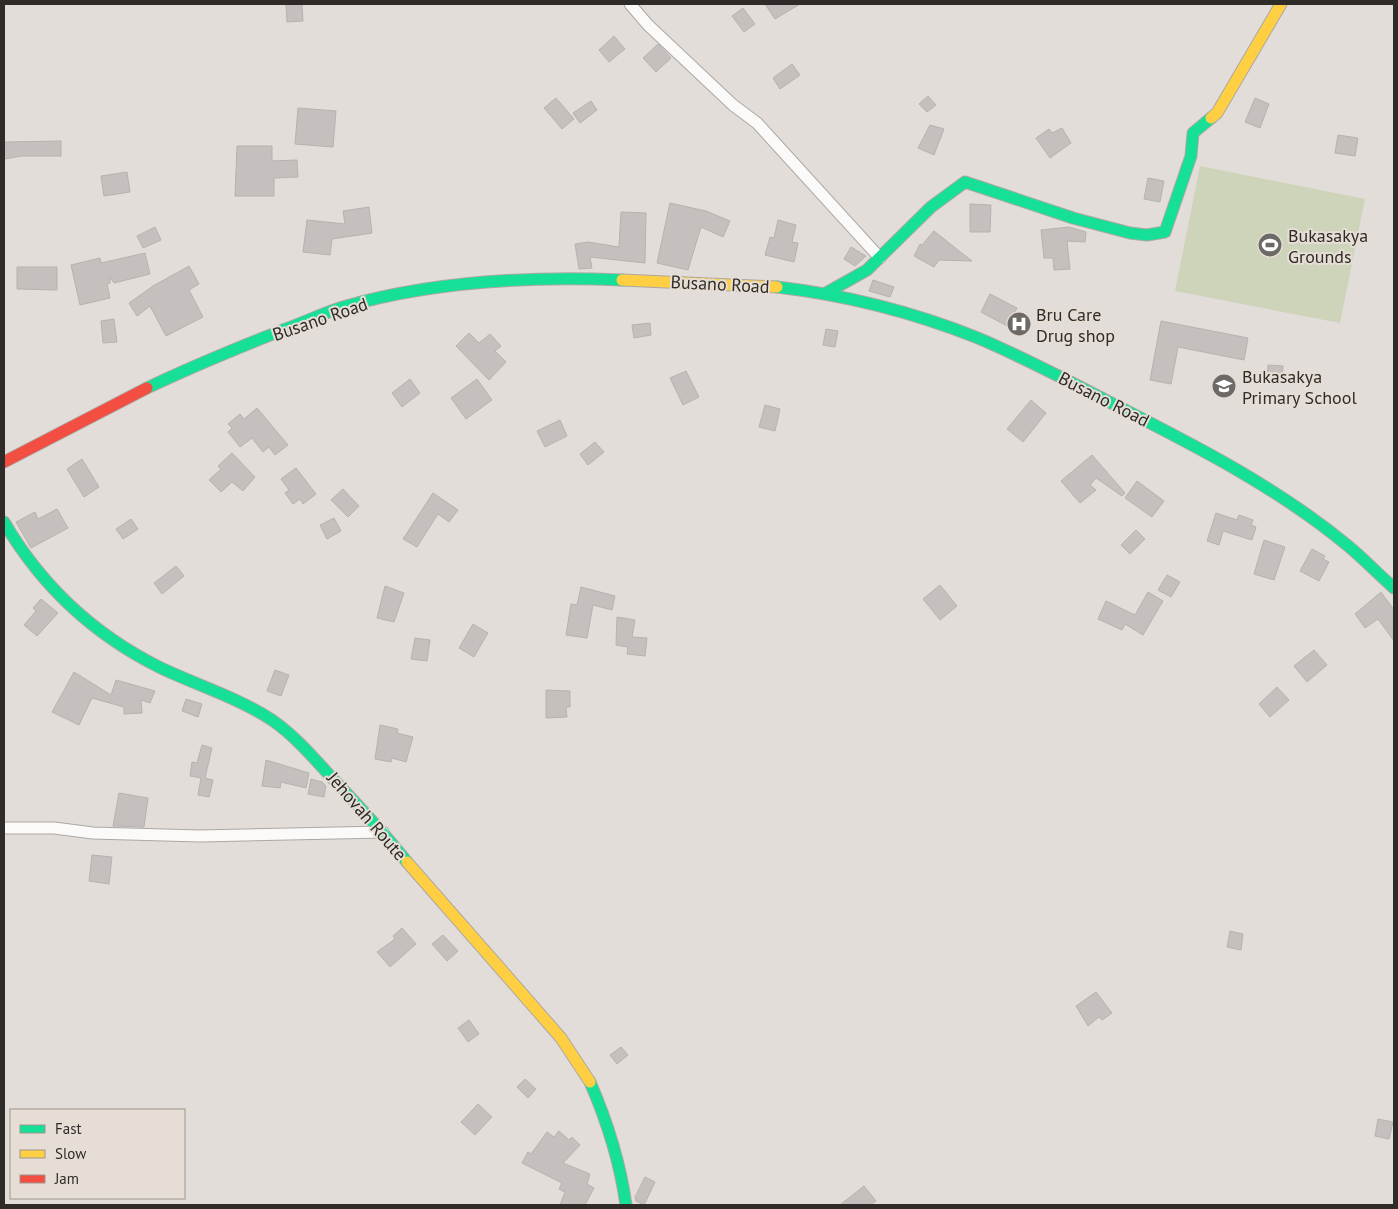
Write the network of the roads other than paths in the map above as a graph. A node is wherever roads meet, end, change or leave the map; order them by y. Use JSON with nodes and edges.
{"nodes":[{"id":1,"x":630,"y":4,"type":"edge"},
{"id":2,"x":1281,"y":4,"type":"edge"},
{"id":3,"x":880,"y":258,"type":"junction"},
{"id":4,"x":826,"y":293,"type":"junction"},
{"id":5,"x":4,"y":462,"type":"edge"},
{"id":6,"x":4,"y":522,"type":"edge"},
{"id":7,"x":1394,"y":588,"type":"edge"},
{"id":8,"x":4,"y":828,"type":"edge"},
{"id":9,"x":384,"y":832,"type":"junction"},
{"id":10,"x":626,"y":1205,"type":"edge"}],
"edges":[{"from":1,"to":3,"type":"street"},
{"from":2,"to":3,"type":"street"},
{"from":3,"to":4,"type":"street"},
{"from":4,"to":5,"type":"street","name":"Busano Road"},
{"from":4,"to":7,"type":"street","name":"Busano Road"},
{"from":6,"to":9,"type":"street","name":"Jehovah Route"},
{"from":8,"to":9,"type":"street"},
{"from":9,"to":10,"type":"street","name":"Jehovah Route"}]}
